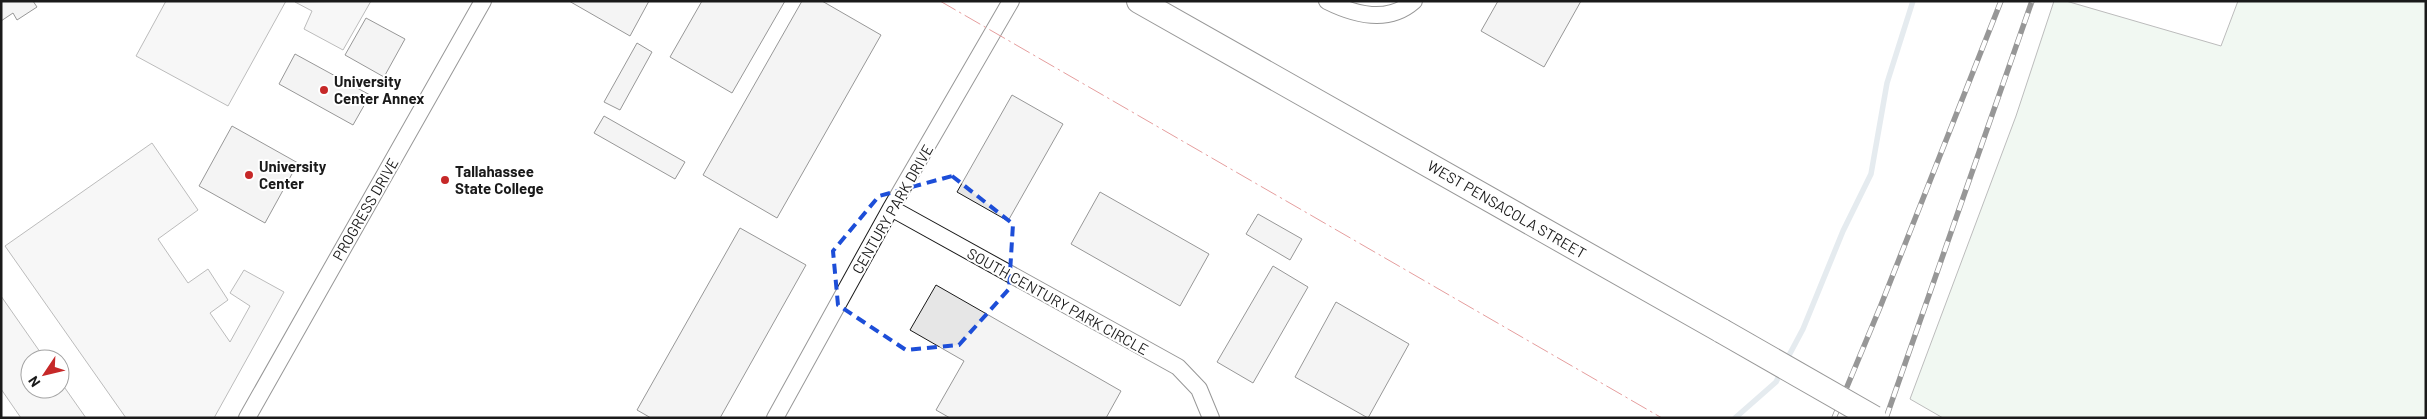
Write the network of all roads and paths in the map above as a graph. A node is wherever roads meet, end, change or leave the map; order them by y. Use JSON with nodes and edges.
{"nodes":[{"id":1,"x":483,"y":1,"type":"edge"},
{"id":2,"x":1012,"y":1,"type":"edge"},
{"id":3,"x":1139,"y":1,"type":"edge"},
{"id":4,"x":1327,"y":1,"type":"edge"},
{"id":5,"x":1414,"y":1,"type":"edge"},
{"id":6,"x":891,"y":208,"type":"junction"},
{"id":7,"x":1210,"y":414,"type":"edge"},
{"id":8,"x":247,"y":418,"type":"edge"},
{"id":9,"x":775,"y":418,"type":"edge"},
{"id":10,"x":1874,"y":418,"type":"edge"}],
"edges":[{"from":1,"to":8,"type":"street","name":"PROGRESS DRIVE"},
{"from":2,"to":6,"type":"street","name":"CENTURY PARK DRIVE"},
{"from":3,"to":10,"type":"main road","name":"WEST PENSACOLA STREET","bridge":true},
{"from":4,"to":5,"type":"street"},
{"from":6,"to":7,"type":"street","name":"SOUTH CENTURY PARK CIRCLE"},
{"from":6,"to":9,"type":"street","name":"CENTURY PARK DRIVE"}]}
